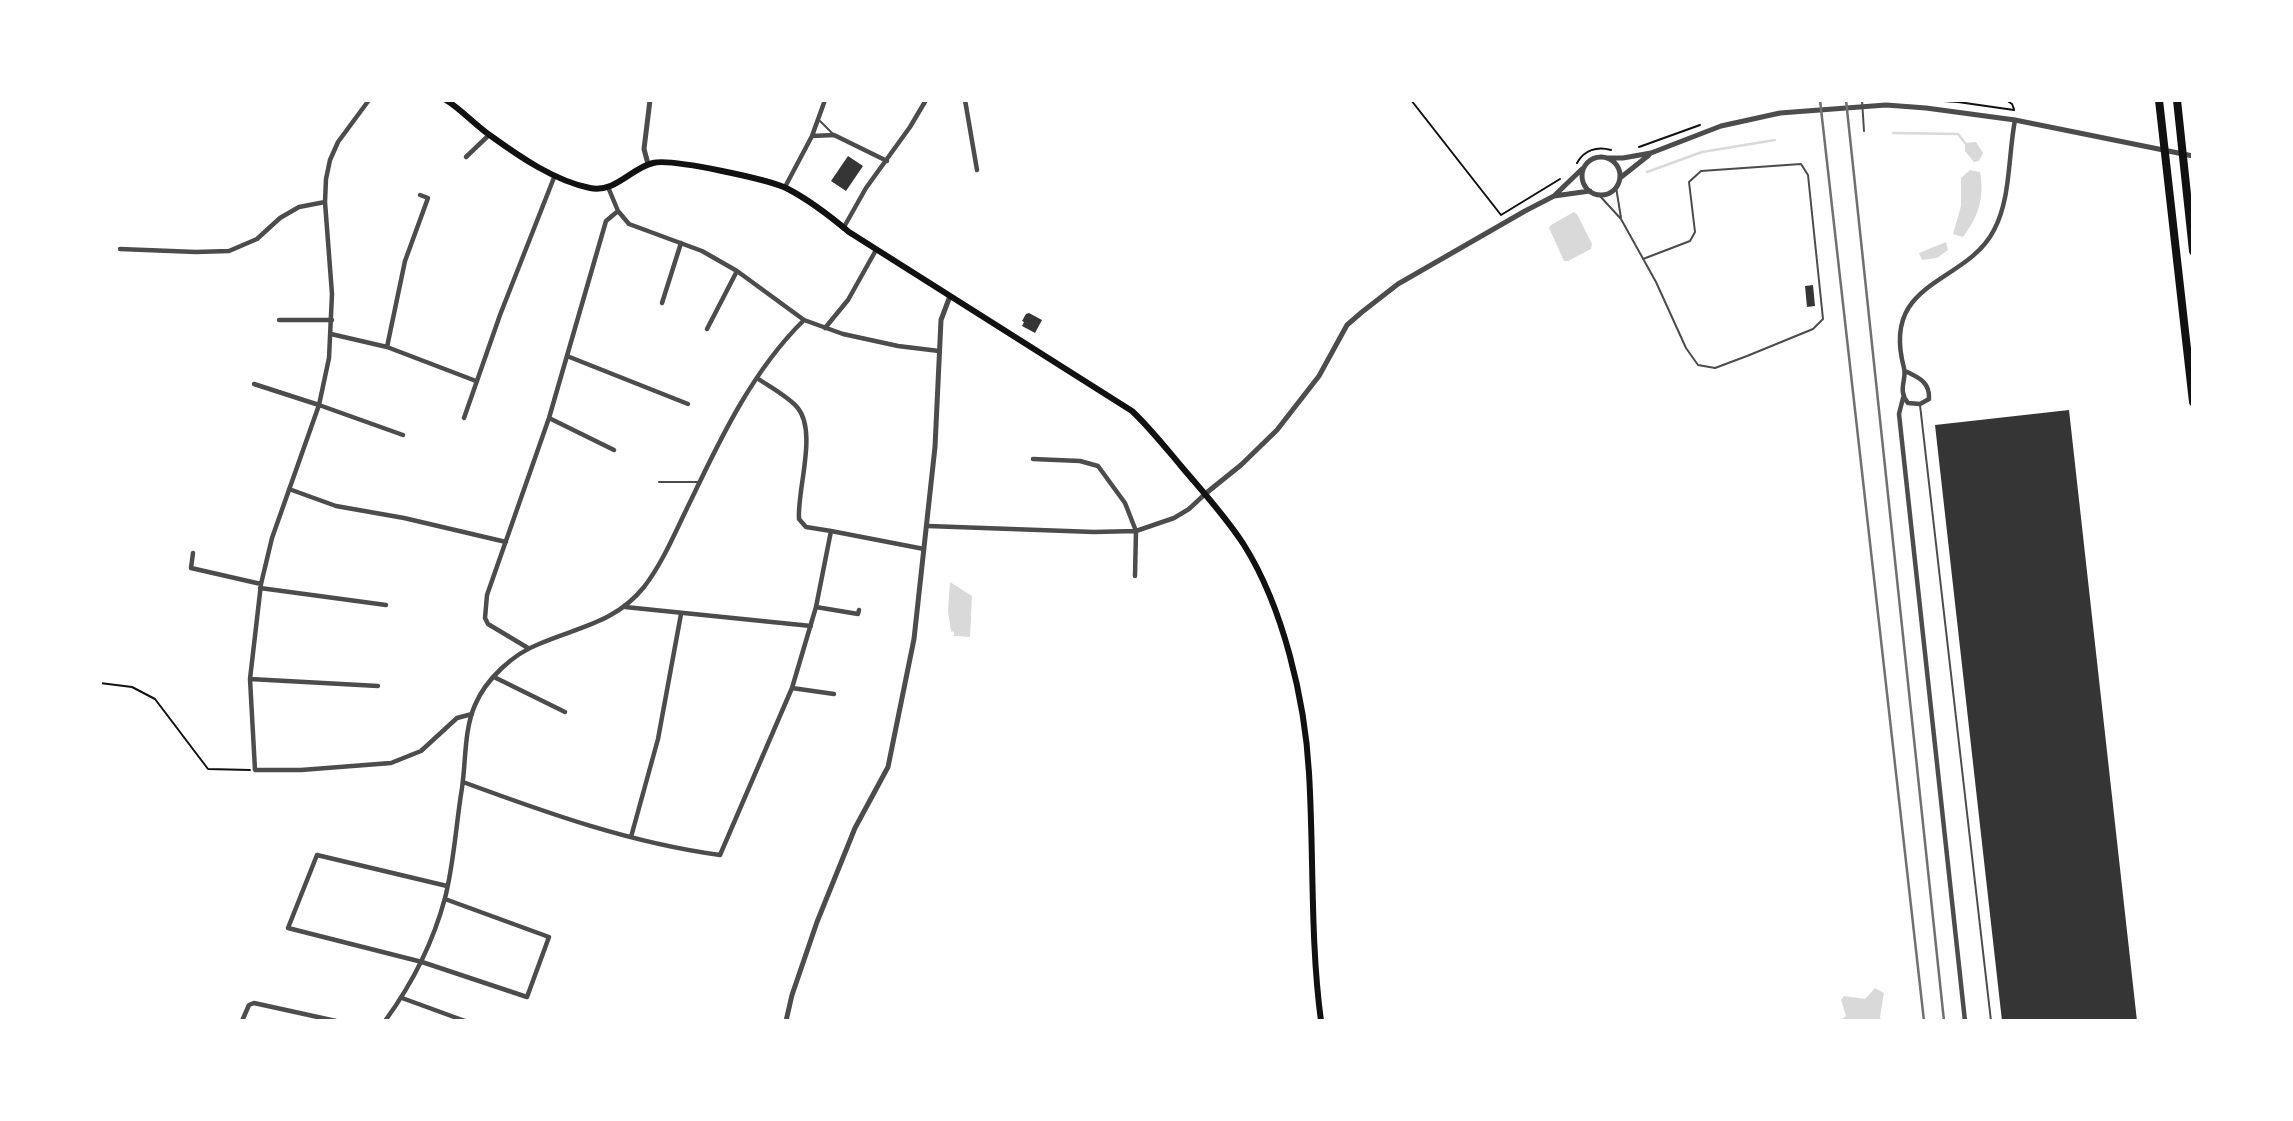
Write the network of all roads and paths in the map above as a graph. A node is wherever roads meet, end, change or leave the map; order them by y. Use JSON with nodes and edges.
{"nodes":[{"id":1,"x":369,"y":100,"type":"edge"},
{"id":2,"x":446,"y":100,"type":"edge"},
{"id":3,"x":650,"y":100,"type":"edge"},
{"id":4,"x":825,"y":100,"type":"edge"},
{"id":5,"x":926,"y":100,"type":"edge"},
{"id":6,"x":965,"y":100,"type":"edge"},
{"id":7,"x":1411,"y":100,"type":"edge"},
{"id":8,"x":1862,"y":100,"type":"edge"},
{"id":9,"x":1920,"y":100,"type":"edge"},
{"id":10,"x":2006,"y":100,"type":"edge"},
{"id":11,"x":2159,"y":100,"type":"edge"},
{"id":12,"x":2177,"y":100,"type":"edge"},
{"id":13,"x":817,"y":118,"type":"junction"},
{"id":14,"x":2015,"y":120,"type":"junction"},
{"id":15,"x":1864,"y":131,"type":"dead end"},
{"id":16,"x":489,"y":135,"type":"junction"},
{"id":17,"x":834,"y":135,"type":"junction"},
{"id":18,"x":812,"y":136,"type":"junction"},
{"id":19,"x":1615,"y":151,"type":"dead end"},
{"id":20,"x":1651,"y":153,"type":"junction"},
{"id":21,"x":2193,"y":156,"type":"edge"},
{"id":22,"x":466,"y":157,"type":"dead end"},
{"id":23,"x":1607,"y":158,"type":"junction"},
{"id":24,"x":887,"y":161,"type":"junction"},
{"id":25,"x":648,"y":164,"type":"junction"},
{"id":26,"x":1576,"y":166,"type":"dead end"},
{"id":27,"x":1584,"y":168,"type":"junction"},
{"id":28,"x":977,"y":170,"type":"dead end"},
{"id":29,"x":556,"y":175,"type":"junction"},
{"id":30,"x":1561,"y":178,"type":"dead end"},
{"id":31,"x":1620,"y":178,"type":"junction"},
{"id":32,"x":608,"y":187,"type":"junction"},
{"id":33,"x":785,"y":187,"type":"junction"},
{"id":34,"x":1616,"y":187,"type":"junction"},
{"id":35,"x":1590,"y":191,"type":"junction"},
{"id":36,"x":420,"y":195,"type":"dead end"},
{"id":37,"x":1599,"y":195,"type":"junction"},
{"id":38,"x":1554,"y":196,"type":"junction"},
{"id":39,"x":325,"y":202,"type":"junction"},
{"id":40,"x":618,"y":211,"type":"junction"},
{"id":41,"x":1622,"y":219,"type":"junction"},
{"id":42,"x":844,"y":228,"type":"junction"},
{"id":43,"x":681,"y":243,"type":"junction"},
{"id":44,"x":120,"y":249,"type":"dead end"},
{"id":45,"x":877,"y":249,"type":"junction"},
{"id":46,"x":2193,"y":251,"type":"edge"},
{"id":47,"x":1643,"y":259,"type":"junction"},
{"id":48,"x":737,"y":271,"type":"junction"},
{"id":49,"x":950,"y":296,"type":"junction"},
{"id":50,"x":662,"y":303,"type":"dead end"},
{"id":51,"x":279,"y":320,"type":"dead end"},
{"id":52,"x":332,"y":320,"type":"junction"},
{"id":53,"x":804,"y":320,"type":"junction"},
{"id":54,"x":825,"y":328,"type":"junction"},
{"id":55,"x":707,"y":329,"type":"dead end"},
{"id":56,"x":331,"y":334,"type":"junction"},
{"id":57,"x":387,"y":347,"type":"junction"},
{"id":58,"x":939,"y":351,"type":"junction"},
{"id":59,"x":567,"y":356,"type":"junction"},
{"id":60,"x":1905,"y":371,"type":"junction"},
{"id":61,"x":757,"y":379,"type":"junction"},
{"id":62,"x":476,"y":381,"type":"junction"},
{"id":63,"x":254,"y":384,"type":"dead end"},
{"id":64,"x":1903,"y":398,"type":"junction"},
{"id":65,"x":2193,"y":402,"type":"edge"},
{"id":66,"x":688,"y":404,"type":"dead end"},
{"id":67,"x":1920,"y":404,"type":"junction"},
{"id":68,"x":319,"y":405,"type":"junction"},
{"id":69,"x":464,"y":418,"type":"dead end"},
{"id":70,"x":549,"y":418,"type":"junction"},
{"id":71,"x":402,"y":436,"type":"dead end"},
{"id":72,"x":614,"y":450,"type":"dead end"},
{"id":73,"x":1033,"y":459,"type":"dead end"},
{"id":74,"x":659,"y":482,"type":"dead end"},
{"id":75,"x":699,"y":482,"type":"junction"},
{"id":76,"x":289,"y":489,"type":"junction"},
{"id":77,"x":1205,"y":494,"type":"junction"},
{"id":78,"x":928,"y":526,"type":"junction"},
{"id":79,"x":831,"y":531,"type":"junction"},
{"id":80,"x":1136,"y":531,"type":"junction"},
{"id":81,"x":506,"y":542,"type":"junction"},
{"id":82,"x":925,"y":549,"type":"junction"},
{"id":83,"x":193,"y":553,"type":"dead end"},
{"id":84,"x":1135,"y":576,"type":"dead end"},
{"id":85,"x":260,"y":586,"type":"junction"},
{"id":86,"x":386,"y":605,"type":"dead end"},
{"id":87,"x":624,"y":607,"type":"junction"},
{"id":88,"x":816,"y":607,"type":"junction"},
{"id":89,"x":859,"y":610,"type":"dead end"},
{"id":90,"x":681,"y":614,"type":"junction"},
{"id":91,"x":811,"y":626,"type":"junction"},
{"id":92,"x":528,"y":648,"type":"junction"},
{"id":93,"x":494,"y":677,"type":"junction"},
{"id":94,"x":250,"y":679,"type":"junction"},
{"id":95,"x":100,"y":683,"type":"edge"},
{"id":96,"x":378,"y":686,"type":"dead end"},
{"id":97,"x":792,"y":688,"type":"junction"},
{"id":98,"x":834,"y":694,"type":"dead end"},
{"id":99,"x":565,"y":712,"type":"dead end"},
{"id":100,"x":472,"y":714,"type":"junction"},
{"id":101,"x":255,"y":770,"type":"junction"},
{"id":102,"x":463,"y":782,"type":"junction"},
{"id":103,"x":631,"y":837,"type":"junction"},
{"id":104,"x":447,"y":886,"type":"junction"},
{"id":105,"x":445,"y":899,"type":"junction"},
{"id":106,"x":422,"y":962,"type":"junction"},
{"id":107,"x":402,"y":998,"type":"junction"},
{"id":108,"x":242,"y":1021,"type":"edge"},
{"id":109,"x":336,"y":1021,"type":"edge"},
{"id":110,"x":385,"y":1021,"type":"edge"},
{"id":111,"x":465,"y":1021,"type":"edge"},
{"id":112,"x":786,"y":1021,"type":"edge"},
{"id":113,"x":1321,"y":1021,"type":"edge"},
{"id":114,"x":1965,"y":1021,"type":"edge"},
{"id":115,"x":1991,"y":1021,"type":"edge"}],
"edges":[{"from":1,"to":39,"type":"street"},
{"from":2,"to":16,"type":"main road"},
{"from":3,"to":25,"type":"street"},
{"from":4,"to":13,"type":"street"},
{"from":5,"to":24,"type":"street"},
{"from":6,"to":28,"type":"street"},
{"from":7,"to":30,"type":"path"},
{"from":8,"to":15,"type":"lane"},
{"from":9,"to":10,"type":"path"},
{"from":11,"to":65,"type":"highway"},
{"from":12,"to":46,"type":"highway"},
{"from":13,"to":17,"type":"lane"},
{"from":13,"to":18,"type":"street"},
{"from":14,"to":20,"type":"street"},
{"from":14,"to":21,"type":"street"},
{"from":14,"to":60,"type":"street"},
{"from":16,"to":22,"type":"street"},
{"from":16,"to":29,"type":"main road"},
{"from":17,"to":18,"type":"street"},
{"from":17,"to":24,"type":"street"},
{"from":18,"to":33,"type":"street"},
{"from":19,"to":26,"type":"path"},
{"from":20,"to":23,"type":"street"},
{"from":20,"to":31,"type":"street"},
{"from":23,"to":27,"type":"street"},
{"from":23,"to":31,"type":"street"},
{"from":24,"to":42,"type":"street"},
{"from":25,"to":32,"type":"main road"},
{"from":25,"to":33,"type":"main road"},
{"from":27,"to":35,"type":"street"},
{"from":27,"to":38,"type":"street"},
{"from":29,"to":32,"type":"main road"},
{"from":29,"to":62,"type":"street"},
{"from":31,"to":34,"type":"street"},
{"from":32,"to":40,"type":"street"},
{"from":33,"to":42,"type":"main road"},
{"from":34,"to":37,"type":"street"},
{"from":34,"to":41,"type":"lane"},
{"from":35,"to":37,"type":"street"},
{"from":35,"to":38,"type":"street"},
{"from":36,"to":57,"type":"street"},
{"from":37,"to":41,"type":"lane"},
{"from":38,"to":77,"type":"street"},
{"from":39,"to":44,"type":"street"},
{"from":39,"to":52,"type":"street"},
{"from":40,"to":43,"type":"street"},
{"from":40,"to":59,"type":"street"},
{"from":41,"to":47,"type":"lane"},
{"from":42,"to":45,"type":"main road"},
{"from":43,"to":48,"type":"street"},
{"from":43,"to":50,"type":"street"},
{"from":45,"to":49,"type":"main road"},
{"from":45,"to":54,"type":"street"},
{"from":47,"to":47,"type":"lane"},
{"from":48,"to":53,"type":"street"},
{"from":48,"to":55,"type":"street"},
{"from":49,"to":58,"type":"street"},
{"from":49,"to":77,"type":"main road"},
{"from":51,"to":52,"type":"street"},
{"from":52,"to":56,"type":"street"},
{"from":53,"to":54,"type":"street"},
{"from":53,"to":61,"type":"street"},
{"from":54,"to":58,"type":"street"},
{"from":56,"to":57,"type":"street"},
{"from":56,"to":68,"type":"street"},
{"from":57,"to":62,"type":"street"},
{"from":58,"to":78,"type":"street"},
{"from":59,"to":66,"type":"street"},
{"from":59,"to":70,"type":"street"},
{"from":60,"to":64,"type":"street"},
{"from":60,"to":67,"type":"street"},
{"from":61,"to":75,"type":"street"},
{"from":61,"to":79,"type":"street"},
{"from":62,"to":69,"type":"street"},
{"from":63,"to":68,"type":"street"},
{"from":64,"to":67,"type":"street"},
{"from":64,"to":114,"type":"street"},
{"from":67,"to":115,"type":"lane"},
{"from":68,"to":71,"type":"street"},
{"from":68,"to":76,"type":"street"},
{"from":70,"to":72,"type":"street"},
{"from":70,"to":81,"type":"street"},
{"from":73,"to":80,"type":"street"},
{"from":74,"to":75,"type":"lane"},
{"from":75,"to":87,"type":"street"},
{"from":76,"to":81,"type":"street"},
{"from":76,"to":85,"type":"street"},
{"from":77,"to":80,"type":"street"},
{"from":77,"to":113,"type":"main road"},
{"from":78,"to":80,"type":"street"},
{"from":78,"to":82,"type":"street"},
{"from":79,"to":82,"type":"street"},
{"from":79,"to":88,"type":"street"},
{"from":80,"to":84,"type":"street"},
{"from":81,"to":92,"type":"street"},
{"from":82,"to":112,"type":"street"},
{"from":83,"to":85,"type":"street"},
{"from":85,"to":86,"type":"street"},
{"from":85,"to":94,"type":"street"},
{"from":87,"to":90,"type":"street"},
{"from":87,"to":92,"type":"street"},
{"from":88,"to":89,"type":"street"},
{"from":88,"to":91,"type":"street"},
{"from":90,"to":91,"type":"street"},
{"from":90,"to":103,"type":"street"},
{"from":91,"to":97,"type":"street"},
{"from":92,"to":93,"type":"street"},
{"from":93,"to":99,"type":"street"},
{"from":93,"to":100,"type":"street"},
{"from":94,"to":96,"type":"street"},
{"from":94,"to":101,"type":"street"},
{"from":95,"to":101,"type":"path"},
{"from":97,"to":98,"type":"street"},
{"from":97,"to":103,"type":"street"},
{"from":100,"to":101,"type":"street"},
{"from":100,"to":102,"type":"street"},
{"from":102,"to":103,"type":"street"},
{"from":102,"to":104,"type":"street"},
{"from":104,"to":105,"type":"street"},
{"from":104,"to":106,"type":"street"},
{"from":105,"to":106,"type":"street"},
{"from":105,"to":106,"type":"street"},
{"from":106,"to":107,"type":"street"},
{"from":107,"to":110,"type":"street"},
{"from":107,"to":111,"type":"street"},
{"from":108,"to":109,"type":"street"}]}
